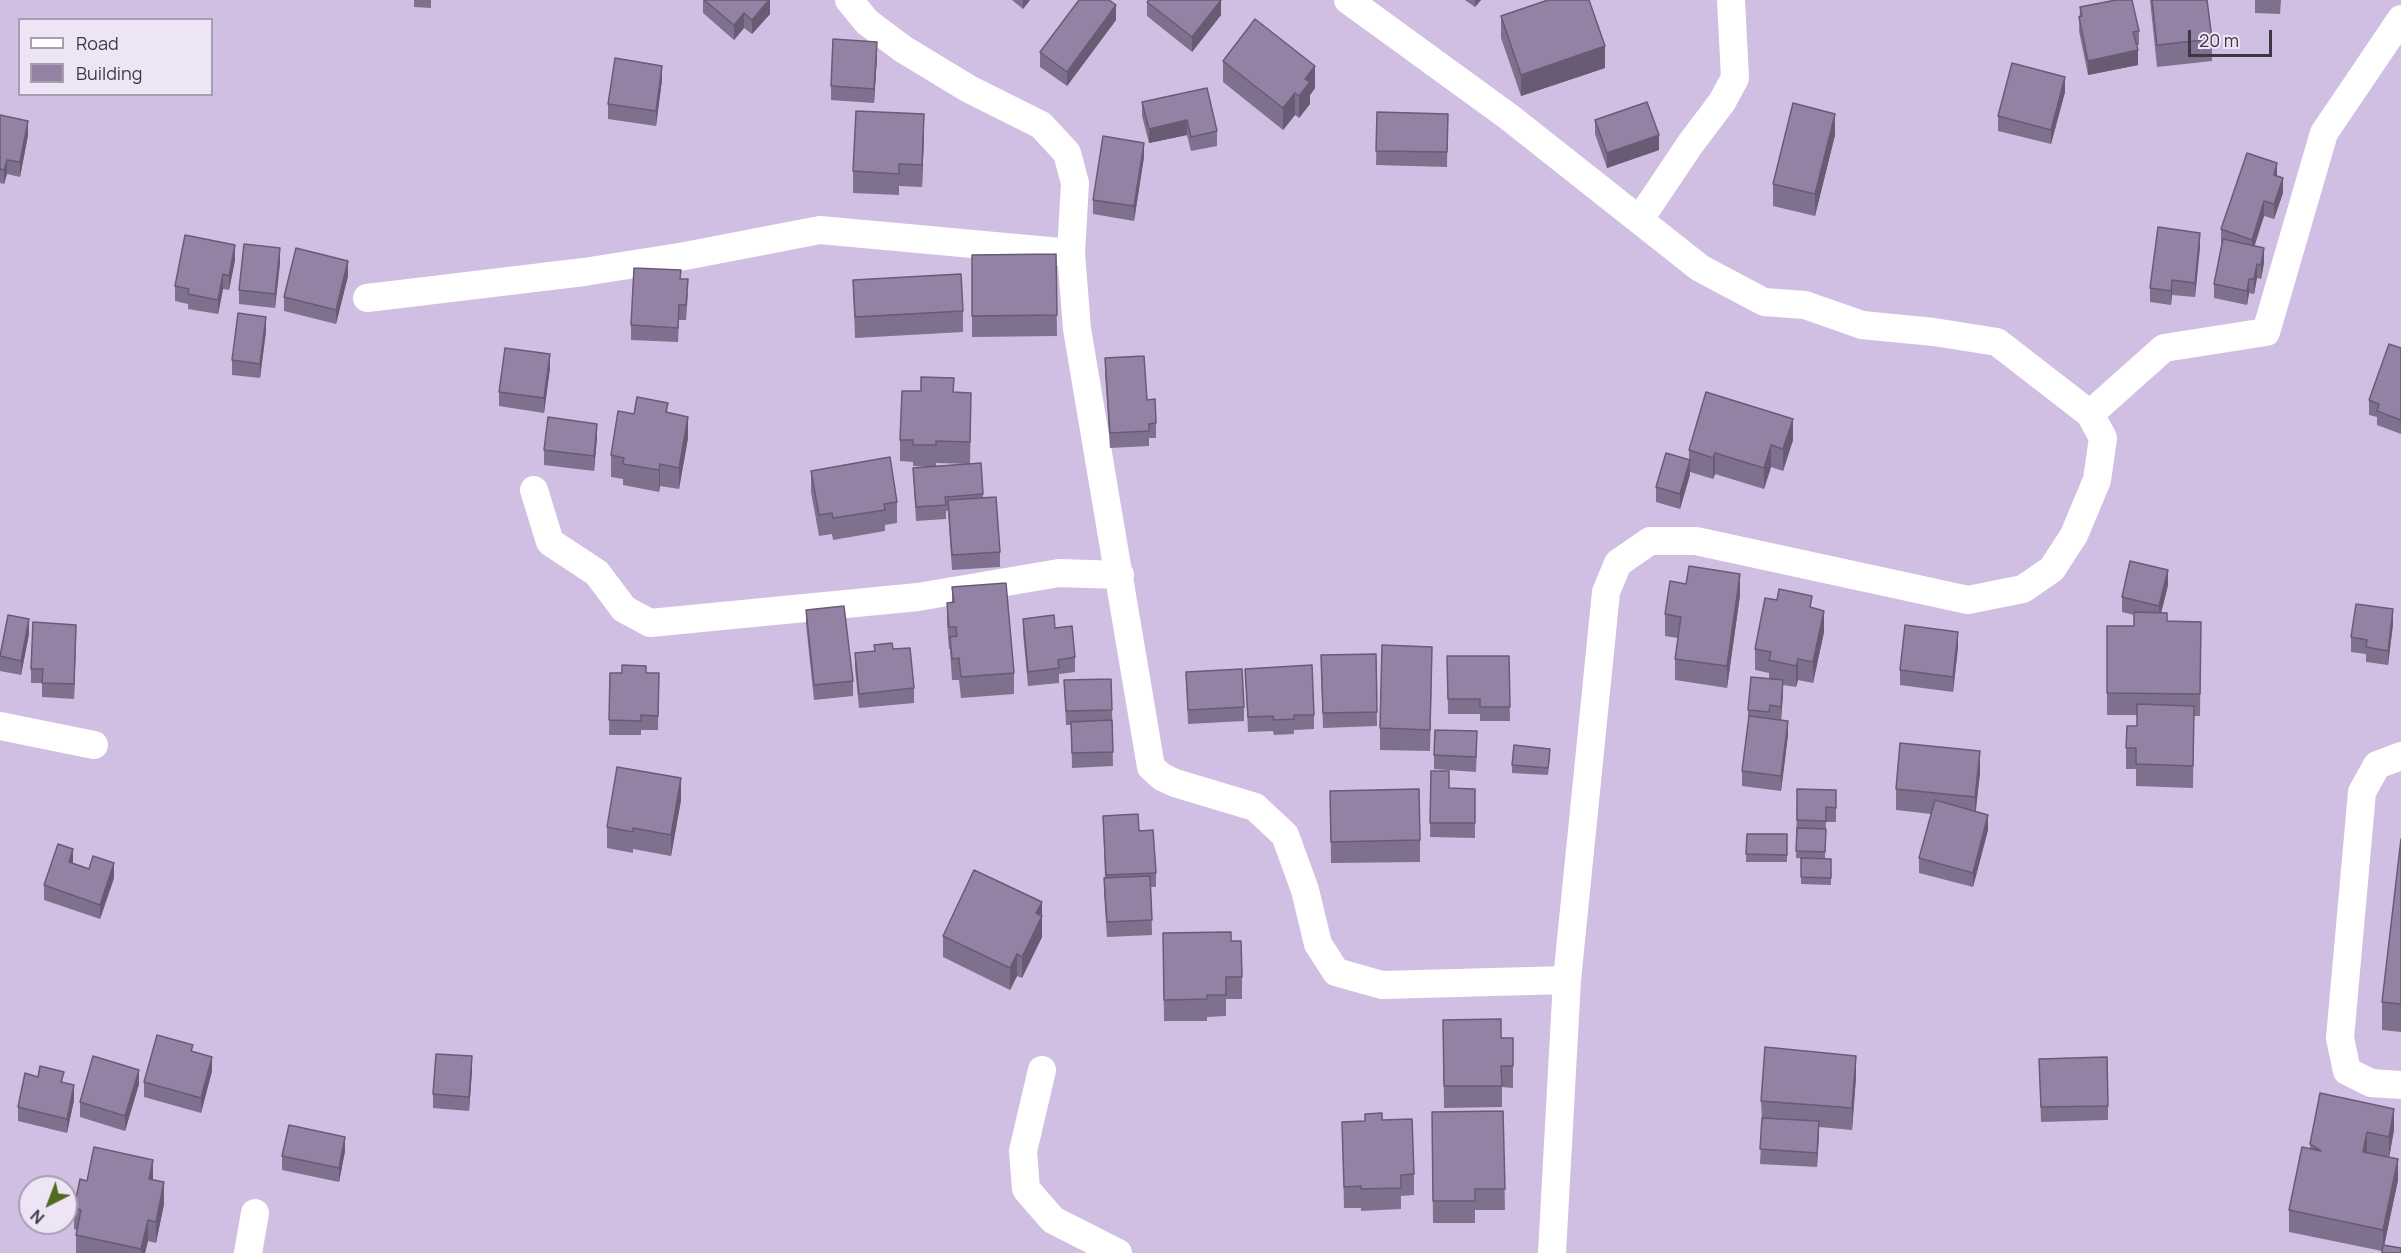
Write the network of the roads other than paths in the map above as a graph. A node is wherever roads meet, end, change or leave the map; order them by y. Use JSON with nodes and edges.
{"nodes":[{"id":1,"x":849,"y":0,"type":"edge"},
{"id":2,"x":1731,"y":0,"type":"edge"},
{"id":3,"x":1357,"y":3,"type":"edge"},
{"id":4,"x":2401,"y":19,"type":"edge"},
{"id":5,"x":1640,"y":219,"type":"junction"},
{"id":6,"x":1071,"y":253,"type":"junction"},
{"id":7,"x":367,"y":298,"type":"dead end"},
{"id":8,"x":2090,"y":414,"type":"junction"},
{"id":9,"x":534,"y":490,"type":"dead end"},
{"id":10,"x":1120,"y":575,"type":"junction"},
{"id":11,"x":0,"y":726,"type":"edge"},
{"id":12,"x":94,"y":745,"type":"dead end"},
{"id":13,"x":2401,"y":756,"type":"edge"},
{"id":14,"x":1567,"y":980,"type":"junction"},
{"id":15,"x":1042,"y":1070,"type":"dead end"},
{"id":16,"x":2401,"y":1085,"type":"edge"},
{"id":17,"x":255,"y":1213,"type":"dead end"},
{"id":18,"x":248,"y":1253,"type":"edge"},
{"id":19,"x":1118,"y":1253,"type":"edge"},
{"id":20,"x":1552,"y":1253,"type":"edge"}],
"edges":[{"from":1,"to":6,"type":"street"},
{"from":2,"to":5,"type":"street"},
{"from":3,"to":5,"type":"street"},
{"from":4,"to":8,"type":"street"},
{"from":5,"to":8,"type":"street"},
{"from":6,"to":7,"type":"street"},
{"from":6,"to":10,"type":"street"},
{"from":8,"to":14,"type":"street"},
{"from":9,"to":10,"type":"street"},
{"from":10,"to":14,"type":"street"},
{"from":11,"to":12,"type":"street"},
{"from":13,"to":16,"type":"street"},
{"from":14,"to":20,"type":"street"},
{"from":15,"to":19,"type":"street"},
{"from":17,"to":18,"type":"street"}]}
